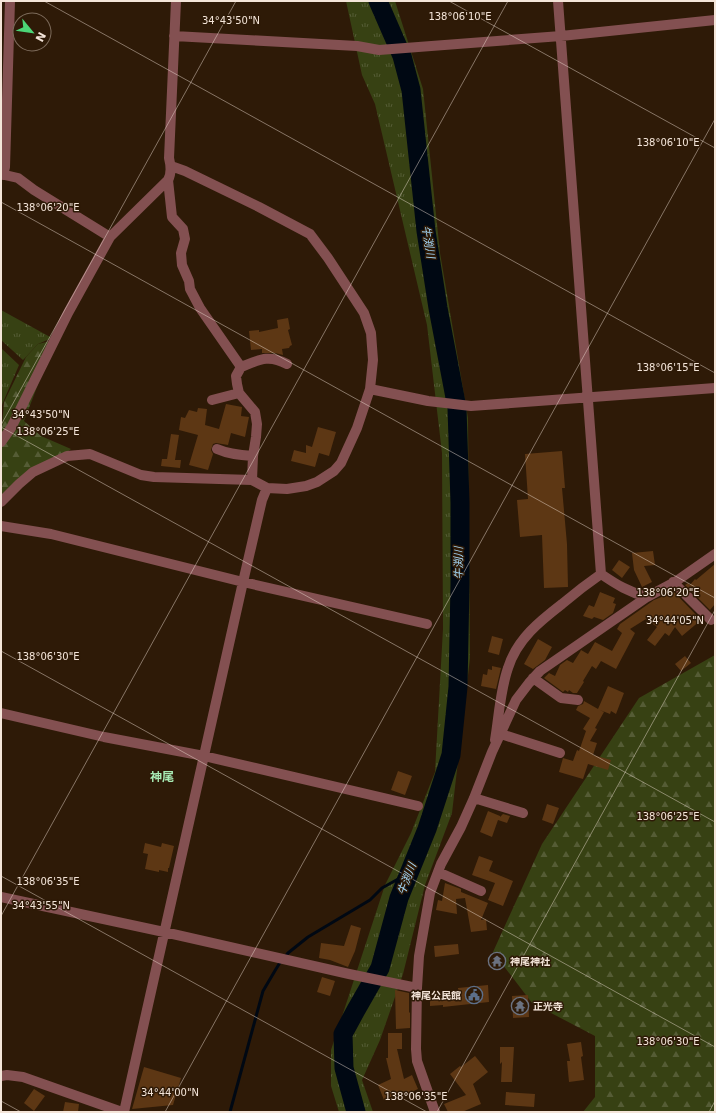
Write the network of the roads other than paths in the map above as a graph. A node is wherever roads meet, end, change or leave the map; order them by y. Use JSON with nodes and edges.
{"nodes":[{"id":1,"x":10,"y":1,"type":"edge"},
{"id":2,"x":176,"y":1,"type":"edge"},
{"id":3,"x":558,"y":1,"type":"edge"},
{"id":4,"x":715,"y":20,"type":"edge"},
{"id":5,"x":174,"y":36,"type":"junction"},
{"id":6,"x":561,"y":36,"type":"junction"},
{"id":7,"x":171,"y":166,"type":"junction"},
{"id":8,"x":2,"y":175,"type":"edge"},
{"id":9,"x":168,"y":180,"type":"junction"},
{"id":10,"x":110,"y":237,"type":"junction"},
{"id":11,"x":287,"y":364,"type":"dead end"},
{"id":12,"x":241,"y":367,"type":"junction"},
{"id":13,"x":715,"y":388,"type":"edge"},
{"id":14,"x":370,"y":389,"type":"junction"},
{"id":15,"x":239,"y":393,"type":"junction"},
{"id":16,"x":588,"y":397,"type":"junction"},
{"id":17,"x":212,"y":400,"type":"dead end"},
{"id":18,"x":1,"y":442,"type":"edge"},
{"id":19,"x":217,"y":449,"type":"dead end"},
{"id":20,"x":252,"y":456,"type":"junction"},
{"id":21,"x":252,"y":480,"type":"junction"},
{"id":22,"x":267,"y":488,"type":"junction"},
{"id":23,"x":1,"y":502,"type":"edge"},
{"id":24,"x":1,"y":526,"type":"edge"},
{"id":25,"x":715,"y":554,"type":"edge"},
{"id":26,"x":601,"y":574,"type":"junction"},
{"id":27,"x":243,"y":582,"type":"junction"},
{"id":28,"x":673,"y":582,"type":"junction"},
{"id":29,"x":647,"y":597,"type":"junction"},
{"id":30,"x":711,"y":620,"type":"dead end"},
{"id":31,"x":428,"y":624,"type":"dead end"},
{"id":32,"x":533,"y":678,"type":"junction"},
{"id":33,"x":578,"y":700,"type":"dead end"},
{"id":34,"x":1,"y":713,"type":"edge"},
{"id":35,"x":501,"y":734,"type":"junction"},
{"id":36,"x":492,"y":752,"type":"junction"},
{"id":37,"x":560,"y":753,"type":"dead end"},
{"id":38,"x":204,"y":756,"type":"junction"},
{"id":39,"x":474,"y":798,"type":"junction"},
{"id":40,"x":418,"y":806,"type":"dead end"},
{"id":41,"x":522,"y":813,"type":"dead end"},
{"id":42,"x":438,"y":872,"type":"junction"},
{"id":43,"x":481,"y":891,"type":"dead end"},
{"id":44,"x":1,"y":897,"type":"edge"},
{"id":45,"x":164,"y":932,"type":"junction"},
{"id":46,"x":416,"y":988,"type":"junction"},
{"id":47,"x":1,"y":1076,"type":"edge"},
{"id":48,"x":123,"y":1112,"type":"edge"},
{"id":49,"x":435,"y":1112,"type":"edge"}],
"edges":[{"from":1,"to":8,"type":"street"},
{"from":2,"to":5,"type":"street"},
{"from":3,"to":6,"type":"street"},
{"from":4,"to":6,"type":"street"},
{"from":5,"to":6,"type":"street"},
{"from":5,"to":7,"type":"street"},
{"from":6,"to":16,"type":"street"},
{"from":7,"to":9,"type":"street"},
{"from":7,"to":14,"type":"street"},
{"from":8,"to":10,"type":"street"},
{"from":9,"to":10,"type":"street"},
{"from":9,"to":12,"type":"street"},
{"from":10,"to":18,"type":"street"},
{"from":11,"to":12,"type":"street"},
{"from":12,"to":15,"type":"street"},
{"from":13,"to":16,"type":"street"},
{"from":14,"to":16,"type":"street"},
{"from":14,"to":22,"type":"street"},
{"from":15,"to":17,"type":"street"},
{"from":15,"to":20,"type":"street"},
{"from":16,"to":26,"type":"street"},
{"from":19,"to":20,"type":"street"},
{"from":20,"to":21,"type":"street"},
{"from":21,"to":22,"type":"street"},
{"from":21,"to":23,"type":"street"},
{"from":22,"to":27,"type":"street"},
{"from":24,"to":27,"type":"street"},
{"from":25,"to":28,"type":"street"},
{"from":26,"to":29,"type":"street"},
{"from":26,"to":36,"type":"street"},
{"from":27,"to":31,"type":"street"},
{"from":27,"to":38,"type":"street"},
{"from":28,"to":29,"type":"street"},
{"from":28,"to":30,"type":"street"},
{"from":29,"to":32,"type":"street"},
{"from":32,"to":33,"type":"street"},
{"from":32,"to":35,"type":"street"},
{"from":34,"to":38,"type":"street"},
{"from":35,"to":36,"type":"street"},
{"from":35,"to":37,"type":"street"},
{"from":36,"to":39,"type":"street"},
{"from":38,"to":40,"type":"street"},
{"from":38,"to":45,"type":"street"},
{"from":39,"to":41,"type":"street"},
{"from":39,"to":42,"type":"street"},
{"from":42,"to":43,"type":"street"},
{"from":42,"to":46,"type":"street"},
{"from":44,"to":45,"type":"street"},
{"from":45,"to":46,"type":"street"},
{"from":45,"to":48,"type":"street"},
{"from":46,"to":49,"type":"street"},
{"from":47,"to":48,"type":"street"}]}
